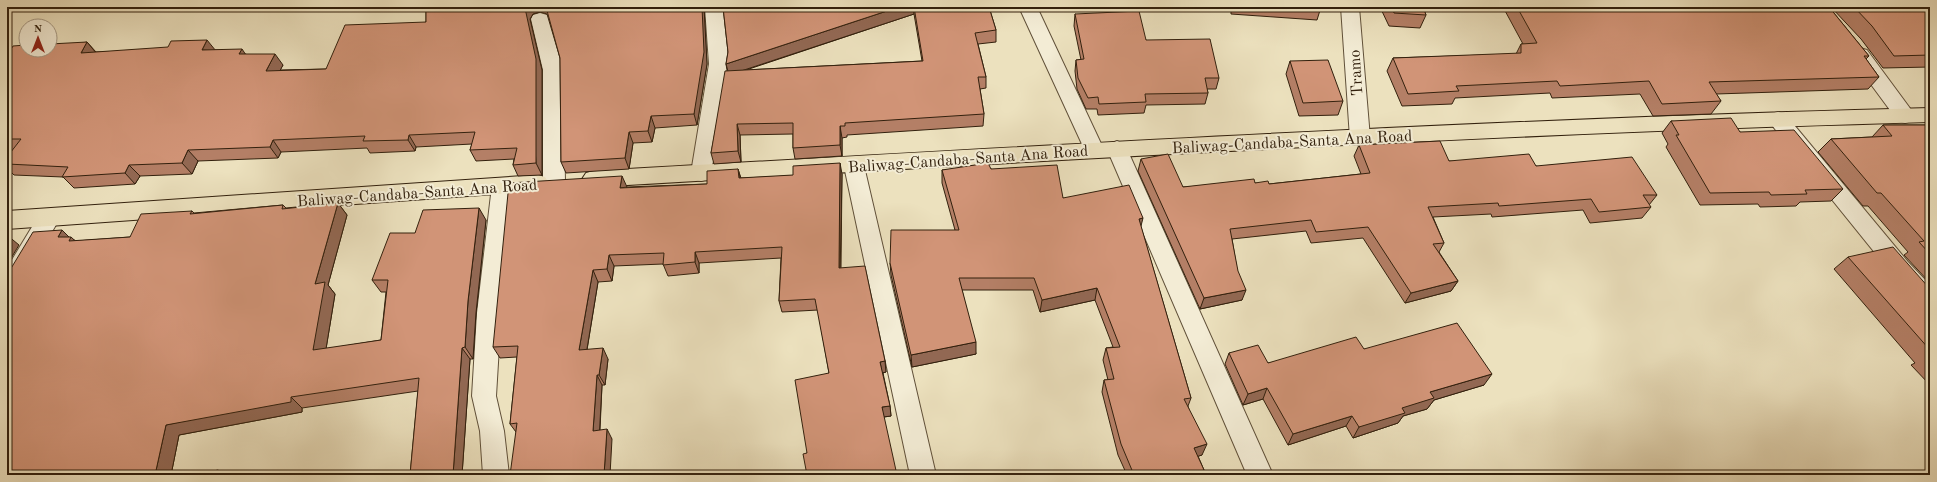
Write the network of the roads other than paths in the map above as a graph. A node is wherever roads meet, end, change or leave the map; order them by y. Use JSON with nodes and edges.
{"nodes":[{"id":1,"x":714,"y":7,"type":"edge"},
{"id":2,"x":1028,"y":7,"type":"edge"},
{"id":3,"x":1350,"y":7,"type":"edge"},
{"id":4,"x":540,"y":19,"type":"dead end"},
{"id":5,"x":1848,"y":39,"type":"edge"},
{"id":6,"x":1930,"y":115,"type":"edge"},
{"id":7,"x":1905,"y":116,"type":"junction"},
{"id":8,"x":1778,"y":119,"type":"junction"},
{"id":9,"x":1360,"y":138,"type":"junction"},
{"id":10,"x":1117,"y":149,"type":"junction"},
{"id":11,"x":1094,"y":150,"type":"junction"},
{"id":12,"x":854,"y":166,"type":"junction"},
{"id":13,"x":701,"y":173,"type":"junction"},
{"id":14,"x":567,"y":181,"type":"junction"},
{"id":15,"x":504,"y":186,"type":"junction"},
{"id":16,"x":49,"y":218,"type":"junction"},
{"id":17,"x":7,"y":220,"type":"edge"},
{"id":18,"x":7,"y":288,"type":"edge"},
{"id":19,"x":1930,"y":300,"type":"edge"},
{"id":20,"x":496,"y":475,"type":"edge"},
{"id":21,"x":923,"y":475,"type":"edge"},
{"id":22,"x":1260,"y":475,"type":"edge"}],
"edges":[{"from":1,"to":13,"type":"street"},
{"from":2,"to":11,"type":"street"},
{"from":3,"to":9,"type":"street","name":"Tramo"},
{"from":4,"to":14,"type":"street"},
{"from":5,"to":7,"type":"street"},
{"from":6,"to":7,"type":"main road","name":"Baliwag-Candaba-Santa Ana Road"},
{"from":7,"to":8,"type":"main road","name":"Baliwag-Candaba-Santa Ana Road"},
{"from":8,"to":9,"type":"main road","name":"Baliwag-Candaba-Santa Ana Road"},
{"from":8,"to":19,"type":"street"},
{"from":9,"to":10,"type":"main road","name":"Baliwag-Candaba-Santa Ana Road"},
{"from":10,"to":11,"type":"main road","name":"Baliwag-Candaba-Santa Ana Road"},
{"from":10,"to":22,"type":"street"},
{"from":11,"to":12,"type":"main road","name":"Baliwag-Candaba-Santa Ana Road"},
{"from":12,"to":13,"type":"main road","name":"Baliwag-Candaba-Santa Ana Road"},
{"from":12,"to":21,"type":"street"},
{"from":13,"to":14,"type":"main road","name":"Baliwag-Candaba-Santa Ana Road"},
{"from":14,"to":15,"type":"main road","name":"Baliwag-Candaba-Santa Ana Road"},
{"from":15,"to":16,"type":"main road","name":"Baliwag-Candaba-Santa Ana Road"},
{"from":15,"to":20,"type":"street"},
{"from":16,"to":17,"type":"main road","name":"Baliwag-Candaba-Santa Ana Road"},
{"from":16,"to":18,"type":"street"}]}
